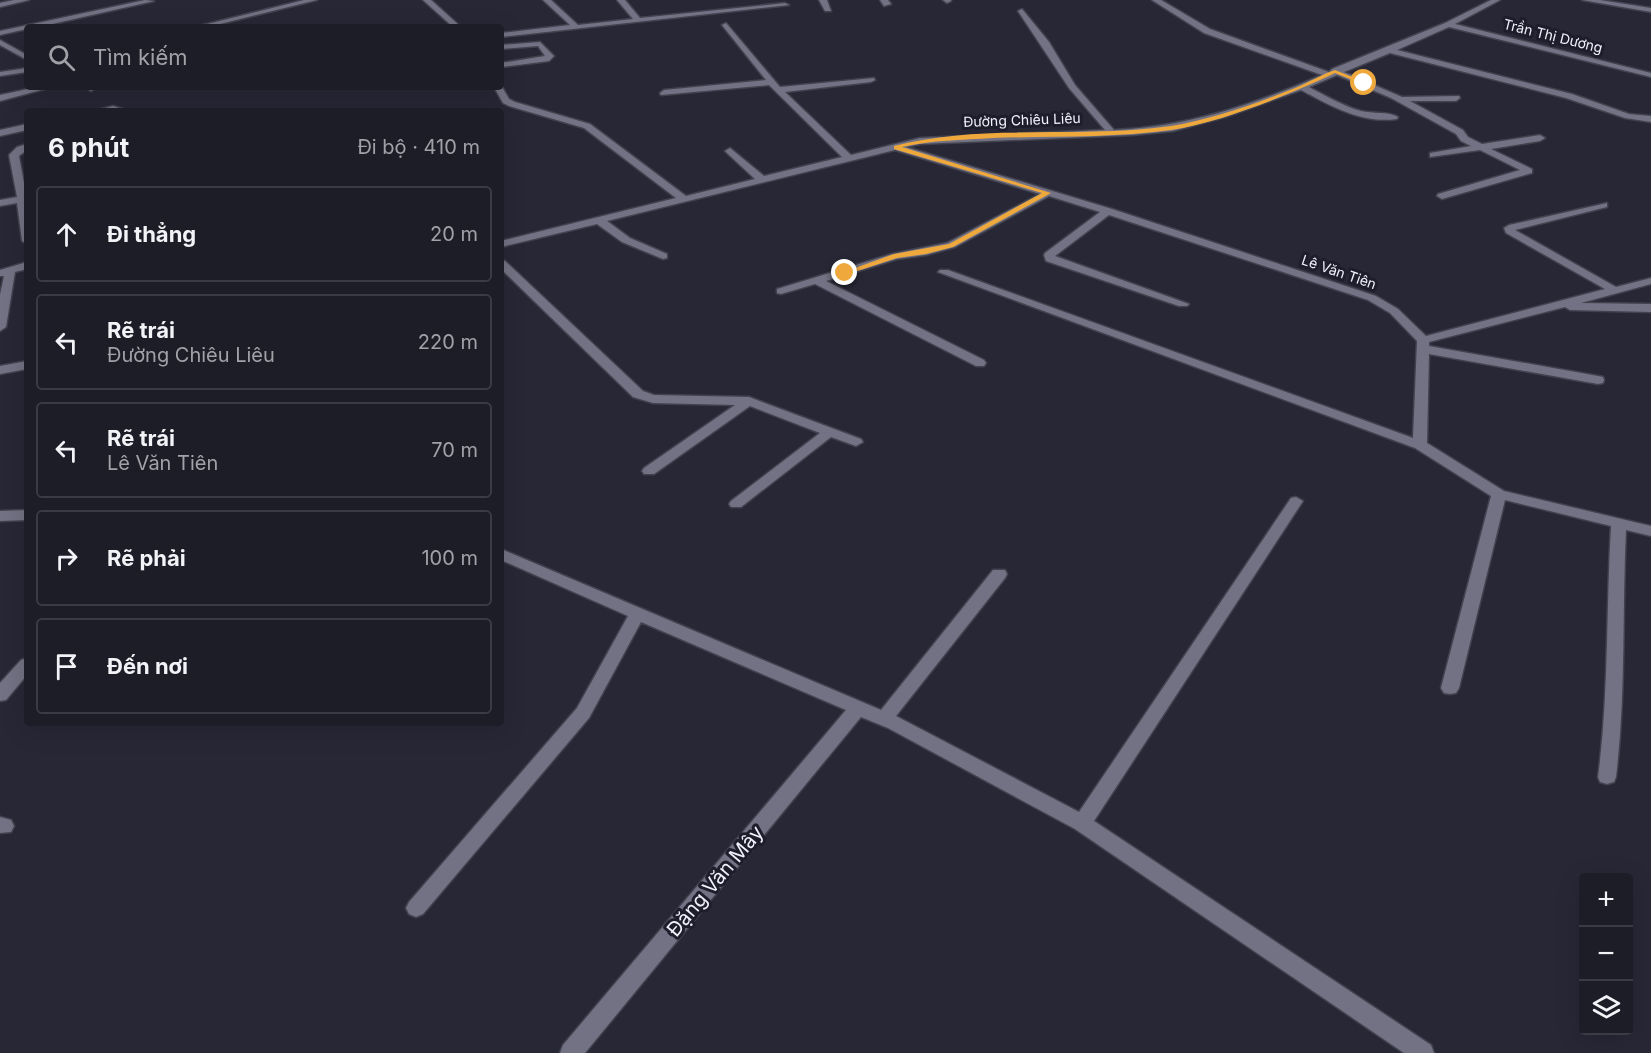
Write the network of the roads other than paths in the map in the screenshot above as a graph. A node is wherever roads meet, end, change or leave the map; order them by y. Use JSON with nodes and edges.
{"nodes":[{"id":1,"x":25,"y":0,"type":"edge"},
{"id":2,"x":313,"y":0,"type":"edge"},
{"id":3,"x":427,"y":0,"type":"edge"},
{"id":4,"x":547,"y":0,"type":"edge"},
{"id":5,"x":636,"y":0,"type":"edge"},
{"id":6,"x":823,"y":0,"type":"edge"},
{"id":7,"x":1156,"y":0,"type":"edge"},
{"id":8,"x":1496,"y":0,"type":"edge"},
{"id":9,"x":1586,"y":0,"type":"edge"},
{"id":10,"x":150,"y":1,"type":"edge"},
{"id":11,"x":622,"y":1,"type":"edge"},
{"id":12,"x":0,"y":5,"type":"edge"},
{"id":13,"x":785,"y":6,"type":"dead end"},
{"id":14,"x":828,"y":9,"type":"dead end"},
{"id":15,"x":1651,"y":9,"type":"edge"},
{"id":16,"x":1022,"y":11,"type":"dead end"},
{"id":17,"x":638,"y":20,"type":"junction"},
{"id":18,"x":42,"y":24,"type":"edge"},
{"id":19,"x":212,"y":24,"type":"edge"},
{"id":20,"x":454,"y":24,"type":"edge"},
{"id":21,"x":726,"y":25,"type":"dead end"},
{"id":22,"x":1448,"y":25,"type":"junction"},
{"id":23,"x":575,"y":26,"type":"junction"},
{"id":24,"x":24,"y":28,"type":"edge"},
{"id":25,"x":0,"y":33,"type":"edge"},
{"id":26,"x":504,"y":35,"type":"edge"},
{"id":27,"x":0,"y":42,"type":"edge"},
{"id":28,"x":504,"y":47,"type":"edge"},
{"id":29,"x":1389,"y":50,"type":"junction"},
{"id":30,"x":24,"y":56,"type":"edge"},
{"id":31,"x":504,"y":65,"type":"edge"},
{"id":32,"x":24,"y":70,"type":"edge"},
{"id":33,"x":1332,"y":73,"type":"junction"},
{"id":34,"x":0,"y":74,"type":"edge"},
{"id":35,"x":1651,"y":75,"type":"edge"},
{"id":36,"x":871,"y":80,"type":"dead end"},
{"id":37,"x":771,"y":82,"type":"junction"},
{"id":38,"x":1302,"y":87,"type":"junction"},
{"id":39,"x":35,"y":90,"type":"edge"},
{"id":40,"x":500,"y":90,"type":"edge"},
{"id":41,"x":778,"y":90,"type":"junction"},
{"id":42,"x":664,"y":93,"type":"dead end"},
{"id":43,"x":0,"y":98,"type":"edge"},
{"id":44,"x":1399,"y":98,"type":"junction"},
{"id":45,"x":1456,"y":98,"type":"dead end"},
{"id":46,"x":1395,"y":117,"type":"dead end"},
{"id":47,"x":1651,"y":119,"type":"edge"},
{"id":48,"x":24,"y":128,"type":"edge"},
{"id":49,"x":1111,"y":132,"type":"junction"},
{"id":50,"x":0,"y":133,"type":"edge"},
{"id":51,"x":1540,"y":138,"type":"dead end"},
{"id":52,"x":896,"y":147,"type":"junction"},
{"id":53,"x":1480,"y":147,"type":"junction"},
{"id":54,"x":24,"y":148,"type":"edge"},
{"id":55,"x":730,"y":151,"type":"dead end"},
{"id":56,"x":1433,"y":155,"type":"dead end"},
{"id":57,"x":849,"y":159,"type":"junction"},
{"id":58,"x":763,"y":181,"type":"junction"},
{"id":59,"x":1048,"y":193,"type":"junction"},
{"id":60,"x":1442,"y":196,"type":"dead end"},
{"id":61,"x":22,"y":199,"type":"junction"},
{"id":62,"x":684,"y":199,"type":"junction"},
{"id":63,"x":0,"y":203,"type":"edge"},
{"id":64,"x":1603,"y":205,"type":"dead end"},
{"id":65,"x":1108,"y":211,"type":"junction"},
{"id":66,"x":24,"y":216,"type":"edge"},
{"id":67,"x":597,"y":219,"type":"junction"},
{"id":68,"x":504,"y":243,"type":"edge"},
{"id":69,"x":663,"y":256,"type":"dead end"},
{"id":70,"x":24,"y":266,"type":"edge"},
{"id":71,"x":504,"y":266,"type":"edge"},
{"id":72,"x":5,"y":272,"type":"edge"},
{"id":73,"x":944,"y":272,"type":"dead end"},
{"id":74,"x":817,"y":281,"type":"junction"},
{"id":75,"x":1651,"y":281,"type":"edge"},
{"id":76,"x":1614,"y":290,"type":"junction"},
{"id":77,"x":781,"y":291,"type":"dead end"},
{"id":78,"x":1184,"y":304,"type":"dead end"},
{"id":79,"x":1557,"y":305,"type":"junction"},
{"id":80,"x":1651,"y":308,"type":"edge"},
{"id":81,"x":0,"y":327,"type":"edge"},
{"id":82,"x":1423,"y":344,"type":"junction"},
{"id":83,"x":981,"y":363,"type":"dead end"},
{"id":84,"x":24,"y":365,"type":"edge"},
{"id":85,"x":0,"y":369,"type":"edge"},
{"id":86,"x":1598,"y":380,"type":"dead end"},
{"id":87,"x":749,"y":401,"type":"junction"},
{"id":88,"x":829,"y":432,"type":"junction"},
{"id":89,"x":856,"y":442,"type":"dead end"},
{"id":90,"x":1420,"y":445,"type":"junction"},
{"id":91,"x":649,"y":471,"type":"dead end"},
{"id":92,"x":1499,"y":494,"type":"junction"},
{"id":93,"x":1296,"y":501,"type":"dead end"},
{"id":94,"x":736,"y":504,"type":"dead end"},
{"id":95,"x":23,"y":515,"type":"edge"},
{"id":96,"x":0,"y":516,"type":"edge"},
{"id":97,"x":1619,"y":524,"type":"junction"},
{"id":98,"x":1651,"y":531,"type":"edge"},
{"id":99,"x":504,"y":556,"type":"edge"},
{"id":100,"x":999,"y":574,"type":"dead end"},
{"id":101,"x":637,"y":614,"type":"junction"},
{"id":102,"x":24,"y":667,"type":"edge"},
{"id":103,"x":1450,"y":688,"type":"dead end"},
{"id":104,"x":0,"y":695,"type":"edge"},
{"id":105,"x":858,"y":708,"type":"junction"},
{"id":106,"x":884,"y":719,"type":"junction"},
{"id":107,"x":1607,"y":777,"type":"dead end"},
{"id":108,"x":1082,"y":823,"type":"junction"},
{"id":109,"x":416,"y":908,"type":"dead end"},
{"id":110,"x":571,"y":1053,"type":"edge"},
{"id":111,"x":1423,"y":1053,"type":"edge"}],
"edges":[{"from":1,"to":12,"type":"street"},
{"from":2,"to":19,"type":"street"},
{"from":3,"to":20,"type":"street"},
{"from":4,"to":23,"type":"street"},
{"from":5,"to":11,"type":"street"},
{"from":6,"to":14,"type":"street"},
{"from":7,"to":33,"type":"street"},
{"from":8,"to":22,"type":"street","name":"Đường Chiêu Liêu"},
{"from":9,"to":15,"type":"street"},
{"from":10,"to":18,"type":"street"},
{"from":11,"to":17,"type":"street"},
{"from":13,"to":17,"type":"street"},
{"from":16,"to":49,"type":"street"},
{"from":17,"to":23,"type":"street"},
{"from":21,"to":37,"type":"street"},
{"from":22,"to":29,"type":"street","name":"Đường Chiêu Liêu"},
{"from":22,"to":35,"type":"street","name":"Trần Thị Dương"},
{"from":23,"to":26,"type":"street"},
{"from":24,"to":25,"type":"street"},
{"from":27,"to":30,"type":"street"},
{"from":28,"to":31,"type":"street"},
{"from":29,"to":33,"type":"street","name":"Đường Chiêu Liêu"},
{"from":29,"to":47,"type":"street"},
{"from":32,"to":34,"type":"street"},
{"from":33,"to":38,"type":"street","name":"Đường Chiêu Liêu"},
{"from":33,"to":44,"type":"street"},
{"from":36,"to":41,"type":"street"},
{"from":37,"to":41,"type":"street"},
{"from":37,"to":42,"type":"street"},
{"from":38,"to":46,"type":"street"},
{"from":38,"to":49,"type":"street","name":"Đường Chiêu Liêu"},
{"from":39,"to":43,"type":"street"},
{"from":40,"to":62,"type":"street"},
{"from":41,"to":57,"type":"street"},
{"from":44,"to":45,"type":"street"},
{"from":44,"to":53,"type":"street"},
{"from":48,"to":50,"type":"street"},
{"from":49,"to":52,"type":"street","name":"Đường Chiêu Liêu"},
{"from":51,"to":53,"type":"street"},
{"from":52,"to":57,"type":"street","name":"Đường Chiêu Liêu"},
{"from":52,"to":59,"type":"street","name":"Lê Văn Tiên"},
{"from":53,"to":56,"type":"street"},
{"from":53,"to":60,"type":"street"},
{"from":54,"to":61,"type":"street"},
{"from":55,"to":58,"type":"street"},
{"from":57,"to":58,"type":"street","name":"Đường Chiêu Liêu"},
{"from":58,"to":62,"type":"street","name":"Đường Chiêu Liêu"},
{"from":59,"to":65,"type":"street","name":"Lê Văn Tiên"},
{"from":59,"to":74,"type":"street"},
{"from":61,"to":63,"type":"street"},
{"from":61,"to":66,"type":"street"},
{"from":62,"to":67,"type":"street","name":"Đường Chiêu Liêu"},
{"from":64,"to":76,"type":"street"},
{"from":65,"to":78,"type":"street"},
{"from":65,"to":82,"type":"street","name":"Lê Văn Tiên"},
{"from":67,"to":68,"type":"street","name":"Đường Chiêu Liêu"},
{"from":67,"to":69,"type":"street"},
{"from":70,"to":72,"type":"street"},
{"from":71,"to":87,"type":"street"},
{"from":72,"to":81,"type":"street"},
{"from":73,"to":90,"type":"street"},
{"from":74,"to":77,"type":"street"},
{"from":74,"to":83,"type":"street"},
{"from":75,"to":76,"type":"street"},
{"from":76,"to":79,"type":"street"},
{"from":79,"to":80,"type":"street"},
{"from":79,"to":82,"type":"street"},
{"from":82,"to":86,"type":"street"},
{"from":82,"to":90,"type":"street"},
{"from":84,"to":85,"type":"street"},
{"from":87,"to":88,"type":"street"},
{"from":87,"to":91,"type":"street"},
{"from":88,"to":89,"type":"street"},
{"from":88,"to":94,"type":"street"},
{"from":90,"to":92,"type":"street"},
{"from":92,"to":97,"type":"street"},
{"from":92,"to":103,"type":"street"},
{"from":93,"to":108,"type":"street"},
{"from":95,"to":96,"type":"street"},
{"from":97,"to":98,"type":"street"},
{"from":97,"to":107,"type":"street"},
{"from":99,"to":101,"type":"street"},
{"from":100,"to":106,"type":"street"},
{"from":101,"to":105,"type":"street"},
{"from":101,"to":109,"type":"street"},
{"from":102,"to":104,"type":"street"},
{"from":105,"to":106,"type":"street"},
{"from":105,"to":110,"type":"street","name":"Đặng Văn Mây"},
{"from":106,"to":108,"type":"street"},
{"from":108,"to":111,"type":"street"}]}
